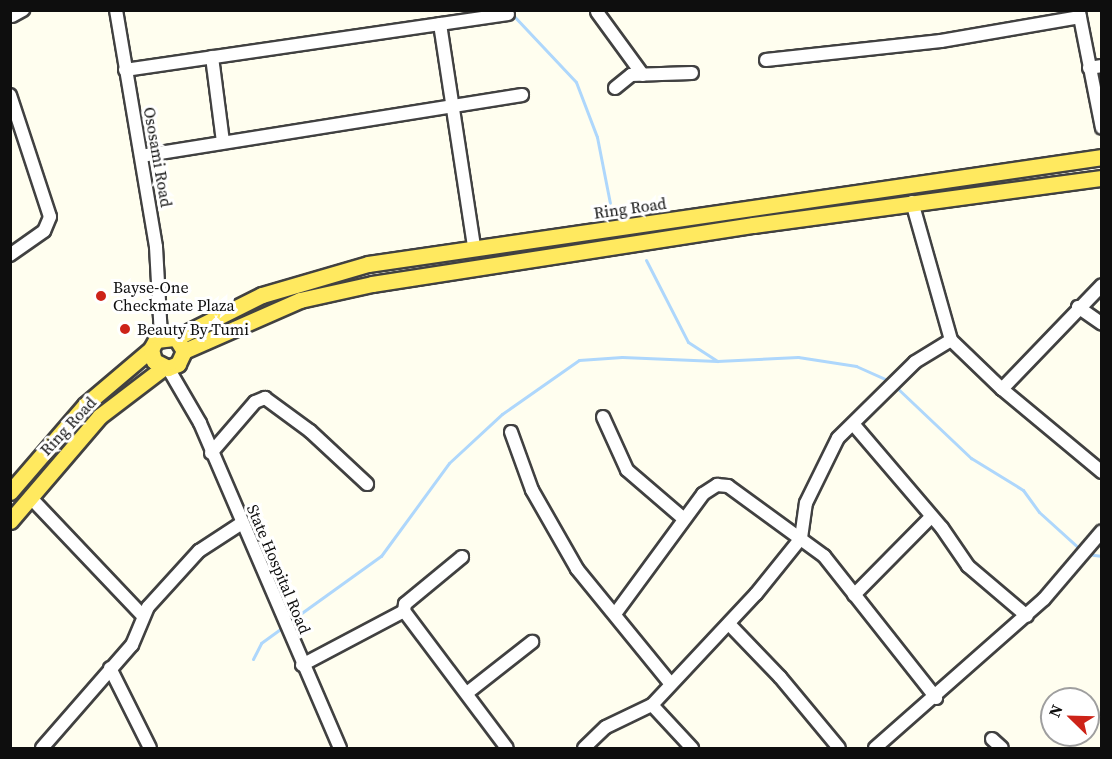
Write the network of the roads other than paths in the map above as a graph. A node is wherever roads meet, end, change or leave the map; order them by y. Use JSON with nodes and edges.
{"nodes":[{"id":1,"x":116,"y":10,"type":"edge"},
{"id":2,"x":598,"y":11,"type":"edge"},
{"id":3,"x":508,"y":14,"type":"dead end"},
{"id":4,"x":1079,"y":14,"type":"edge"},
{"id":5,"x":440,"y":24,"type":"junction"},
{"id":6,"x":212,"y":57,"type":"junction"},
{"id":7,"x":766,"y":60,"type":"dead end"},
{"id":8,"x":1095,"y":67,"type":"edge"},
{"id":9,"x":125,"y":70,"type":"junction"},
{"id":10,"x":692,"y":74,"type":"dead end"},
{"id":11,"x":643,"y":75,"type":"junction"},
{"id":12,"x":615,"y":88,"type":"dead end"},
{"id":13,"x":10,"y":95,"type":"edge"},
{"id":14,"x":522,"y":95,"type":"dead end"},
{"id":15,"x":451,"y":109,"type":"junction"},
{"id":16,"x":1101,"y":128,"type":"edge"},
{"id":17,"x":223,"y":142,"type":"junction"},
{"id":18,"x":141,"y":156,"type":"junction"},
{"id":19,"x":1101,"y":157,"type":"edge"},
{"id":20,"x":1101,"y":178,"type":"edge"},
{"id":21,"x":912,"y":202,"type":"junction"},
{"id":22,"x":474,"y":247,"type":"junction"},
{"id":23,"x":10,"y":255,"type":"edge"},
{"id":24,"x":1101,"y":285,"type":"edge"},
{"id":25,"x":1078,"y":307,"type":"junction"},
{"id":26,"x":1101,"y":324,"type":"edge"},
{"id":27,"x":951,"y":340,"type":"junction"},
{"id":28,"x":151,"y":350,"type":"junction"},
{"id":29,"x":171,"y":351,"type":"junction"},
{"id":30,"x":1002,"y":389,"type":"junction"},
{"id":31,"x":603,"y":417,"type":"dead end"},
{"id":32,"x":854,"y":425,"type":"junction"},
{"id":33,"x":511,"y":432,"type":"dead end"},
{"id":34,"x":211,"y":453,"type":"junction"},
{"id":35,"x":1101,"y":471,"type":"edge"},
{"id":36,"x":367,"y":484,"type":"dead end"},
{"id":37,"x":10,"y":492,"type":"edge"},
{"id":38,"x":30,"y":497,"type":"junction"},
{"id":39,"x":931,"y":517,"type":"junction"},
{"id":40,"x":684,"y":519,"type":"junction"},
{"id":41,"x":10,"y":521,"type":"edge"},
{"id":42,"x":242,"y":523,"type":"junction"},
{"id":43,"x":1101,"y":531,"type":"edge"},
{"id":44,"x":801,"y":538,"type":"junction"},
{"id":45,"x":462,"y":557,"type":"dead end"},
{"id":46,"x":854,"y":595,"type":"junction"},
{"id":47,"x":404,"y":611,"type":"junction"},
{"id":48,"x":615,"y":614,"type":"junction"},
{"id":49,"x":142,"y":615,"type":"junction"},
{"id":50,"x":1027,"y":615,"type":"junction"},
{"id":51,"x":729,"y":624,"type":"junction"},
{"id":52,"x":532,"y":642,"type":"dead end"},
{"id":53,"x":302,"y":665,"type":"junction"},
{"id":54,"x":110,"y":668,"type":"junction"},
{"id":55,"x":670,"y":683,"type":"junction"},
{"id":56,"x":467,"y":693,"type":"junction"},
{"id":57,"x":936,"y":698,"type":"junction"},
{"id":58,"x":652,"y":705,"type":"junction"},
{"id":59,"x":992,"y":739,"type":"dead end"},
{"id":60,"x":42,"y":748,"type":"edge"},
{"id":61,"x":150,"y":748,"type":"edge"},
{"id":62,"x":340,"y":748,"type":"edge"},
{"id":63,"x":507,"y":748,"type":"edge"},
{"id":64,"x":584,"y":748,"type":"edge"},
{"id":65,"x":692,"y":748,"type":"edge"},
{"id":66,"x":839,"y":748,"type":"edge"},
{"id":67,"x":875,"y":748,"type":"edge"},
{"id":68,"x":1002,"y":748,"type":"edge"}],
"edges":[{"from":1,"to":9,"type":"street","name":"Ososami Road"},
{"from":2,"to":11,"type":"street"},
{"from":3,"to":5,"type":"street"},
{"from":4,"to":7,"type":"street"},
{"from":4,"to":8,"type":"street"},
{"from":5,"to":6,"type":"street"},
{"from":5,"to":15,"type":"street"},
{"from":6,"to":9,"type":"street"},
{"from":6,"to":17,"type":"street"},
{"from":8,"to":16,"type":"street"},
{"from":9,"to":18,"type":"street","name":"Ososami Road"},
{"from":10,"to":11,"type":"street"},
{"from":11,"to":12,"type":"street"},
{"from":13,"to":23,"type":"street"},
{"from":14,"to":15,"type":"street"},
{"from":15,"to":17,"type":"street"},
{"from":15,"to":22,"type":"street"},
{"from":17,"to":18,"type":"street"},
{"from":18,"to":29,"type":"street","name":"Ososami Road"},
{"from":19,"to":22,"type":"main road","name":"Ring Road"},
{"from":20,"to":21,"type":"main road","name":"Ring Road"},
{"from":21,"to":27,"type":"street"},
{"from":21,"to":29,"type":"main road","name":"Ring Road"},
{"from":22,"to":29,"type":"main road","name":"Ring Road"},
{"from":24,"to":25,"type":"street"},
{"from":25,"to":26,"type":"street"},
{"from":25,"to":30,"type":"street"},
{"from":27,"to":30,"type":"street"},
{"from":27,"to":32,"type":"street"},
{"from":28,"to":29,"type":"main road","name":"Ring Road"},
{"from":28,"to":29,"type":"main road"},
{"from":28,"to":37,"type":"main road","name":"Ring Road"},
{"from":29,"to":34,"type":"street","name":"State Hospital Road"},
{"from":29,"to":38,"type":"main road","name":"Ring Road"},
{"from":30,"to":35,"type":"street"},
{"from":31,"to":40,"type":"street"},
{"from":32,"to":39,"type":"street"},
{"from":32,"to":44,"type":"street"},
{"from":33,"to":48,"type":"street"},
{"from":34,"to":36,"type":"street"},
{"from":34,"to":42,"type":"street","name":"State Hospital Road"},
{"from":38,"to":41,"type":"main road","name":"Ring Road"},
{"from":38,"to":49,"type":"street"},
{"from":39,"to":46,"type":"street"},
{"from":39,"to":50,"type":"street"},
{"from":40,"to":44,"type":"street"},
{"from":40,"to":48,"type":"street"},
{"from":42,"to":49,"type":"street"},
{"from":42,"to":53,"type":"street","name":"State Hospital Road"},
{"from":43,"to":50,"type":"street"},
{"from":44,"to":46,"type":"street"},
{"from":44,"to":51,"type":"street"},
{"from":45,"to":47,"type":"street"},
{"from":46,"to":57,"type":"street"},
{"from":47,"to":53,"type":"street"},
{"from":47,"to":56,"type":"street"},
{"from":48,"to":55,"type":"street"},
{"from":49,"to":54,"type":"street"},
{"from":50,"to":57,"type":"street"},
{"from":51,"to":55,"type":"street"},
{"from":51,"to":66,"type":"street"},
{"from":52,"to":56,"type":"street"},
{"from":53,"to":62,"type":"street","name":"State Hospital Road"},
{"from":54,"to":60,"type":"street"},
{"from":54,"to":61,"type":"street"},
{"from":55,"to":58,"type":"street"},
{"from":56,"to":63,"type":"street"},
{"from":57,"to":67,"type":"street"},
{"from":58,"to":64,"type":"street"},
{"from":58,"to":65,"type":"street"},
{"from":59,"to":68,"type":"street"}]}
